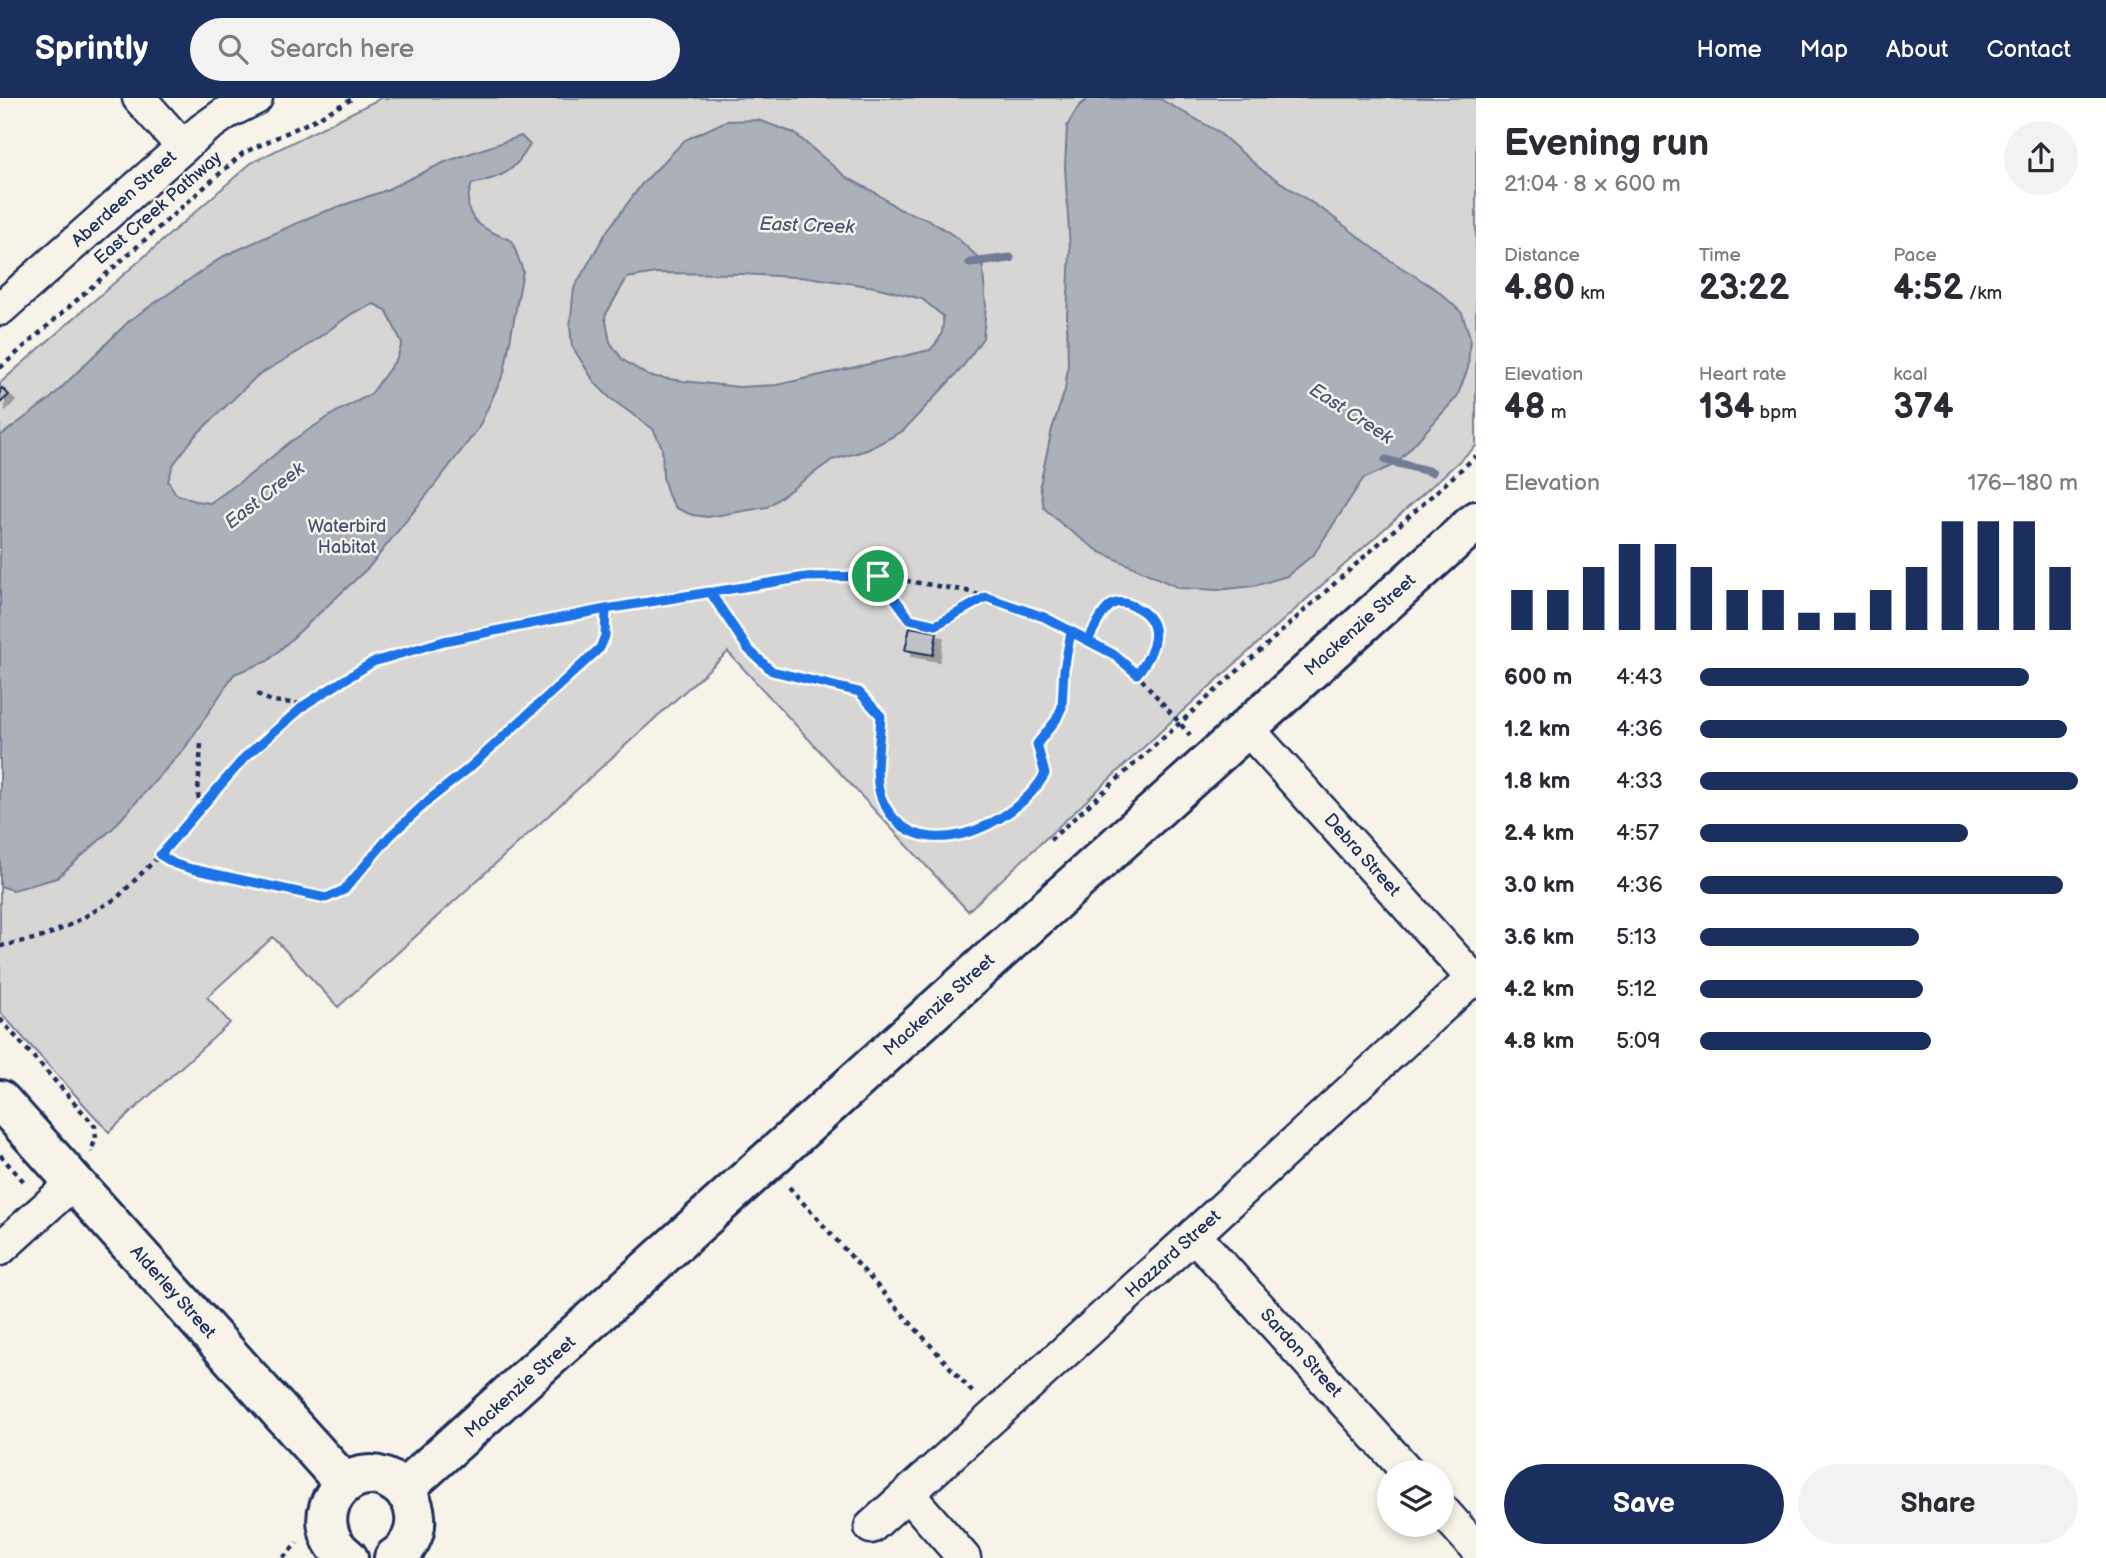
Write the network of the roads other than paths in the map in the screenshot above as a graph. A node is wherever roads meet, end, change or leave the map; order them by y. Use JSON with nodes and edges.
{"nodes":[{"id":1,"x":139,"y":98,"type":"edge"},
{"id":2,"x":256,"y":98,"type":"edge"},
{"id":3,"x":183,"y":147,"type":"junction"},
{"id":4,"x":0,"y":309,"type":"edge"},
{"id":5,"x":1476,"y":521,"type":"edge"},
{"id":6,"x":1247,"y":728,"type":"junction"},
{"id":7,"x":1474,"y":980,"type":"edge"},
{"id":8,"x":0,"y":1101,"type":"edge"},
{"id":9,"x":87,"y":1171,"type":"junction"},
{"id":10,"x":1195,"y":1235,"type":"junction"},
{"id":11,"x":0,"y":1249,"type":"edge"},
{"id":12,"x":1397,"y":1460,"type":"edge"},
{"id":13,"x":345,"y":1484,"type":"junction"},
{"id":14,"x":403,"y":1490,"type":"junction"},
{"id":15,"x":908,"y":1494,"type":"junction"},
{"id":16,"x":1454,"y":1523,"type":"edge"},
{"id":17,"x":872,"y":1527,"type":"dead end"},
{"id":18,"x":1476,"y":1548,"type":"edge"},
{"id":19,"x":338,"y":1555,"type":"edge"},
{"id":20,"x":402,"y":1556,"type":"edge"},
{"id":21,"x":964,"y":1558,"type":"edge"}],
"edges":[{"from":1,"to":3,"type":"street"},
{"from":2,"to":3,"type":"street","name":"Aberdeen Street"},
{"from":3,"to":4,"type":"street","name":"Aberdeen Street"},
{"from":5,"to":6,"type":"main road","name":"Mackenzie Street"},
{"from":6,"to":7,"type":"street","name":"Debra Street"},
{"from":6,"to":14,"type":"main road","name":"Mackenzie Street"},
{"from":7,"to":10,"type":"street","name":"Hazzard Street"},
{"from":8,"to":9,"type":"main road","name":"Alderley Street"},
{"from":9,"to":11,"type":"street"},
{"from":9,"to":13,"type":"main road","name":"Alderley Street"},
{"from":10,"to":12,"type":"street","name":"Sardon Street"},
{"from":10,"to":15,"type":"street","name":"Hazzard Street"},
{"from":13,"to":14,"type":"main road"},
{"from":13,"to":19,"type":"main road"},
{"from":14,"to":20,"type":"main road"},
{"from":15,"to":17,"type":"street","name":"Hazzard Street"},
{"from":15,"to":21,"type":"street"},
{"from":16,"to":18,"type":"street"}]}
